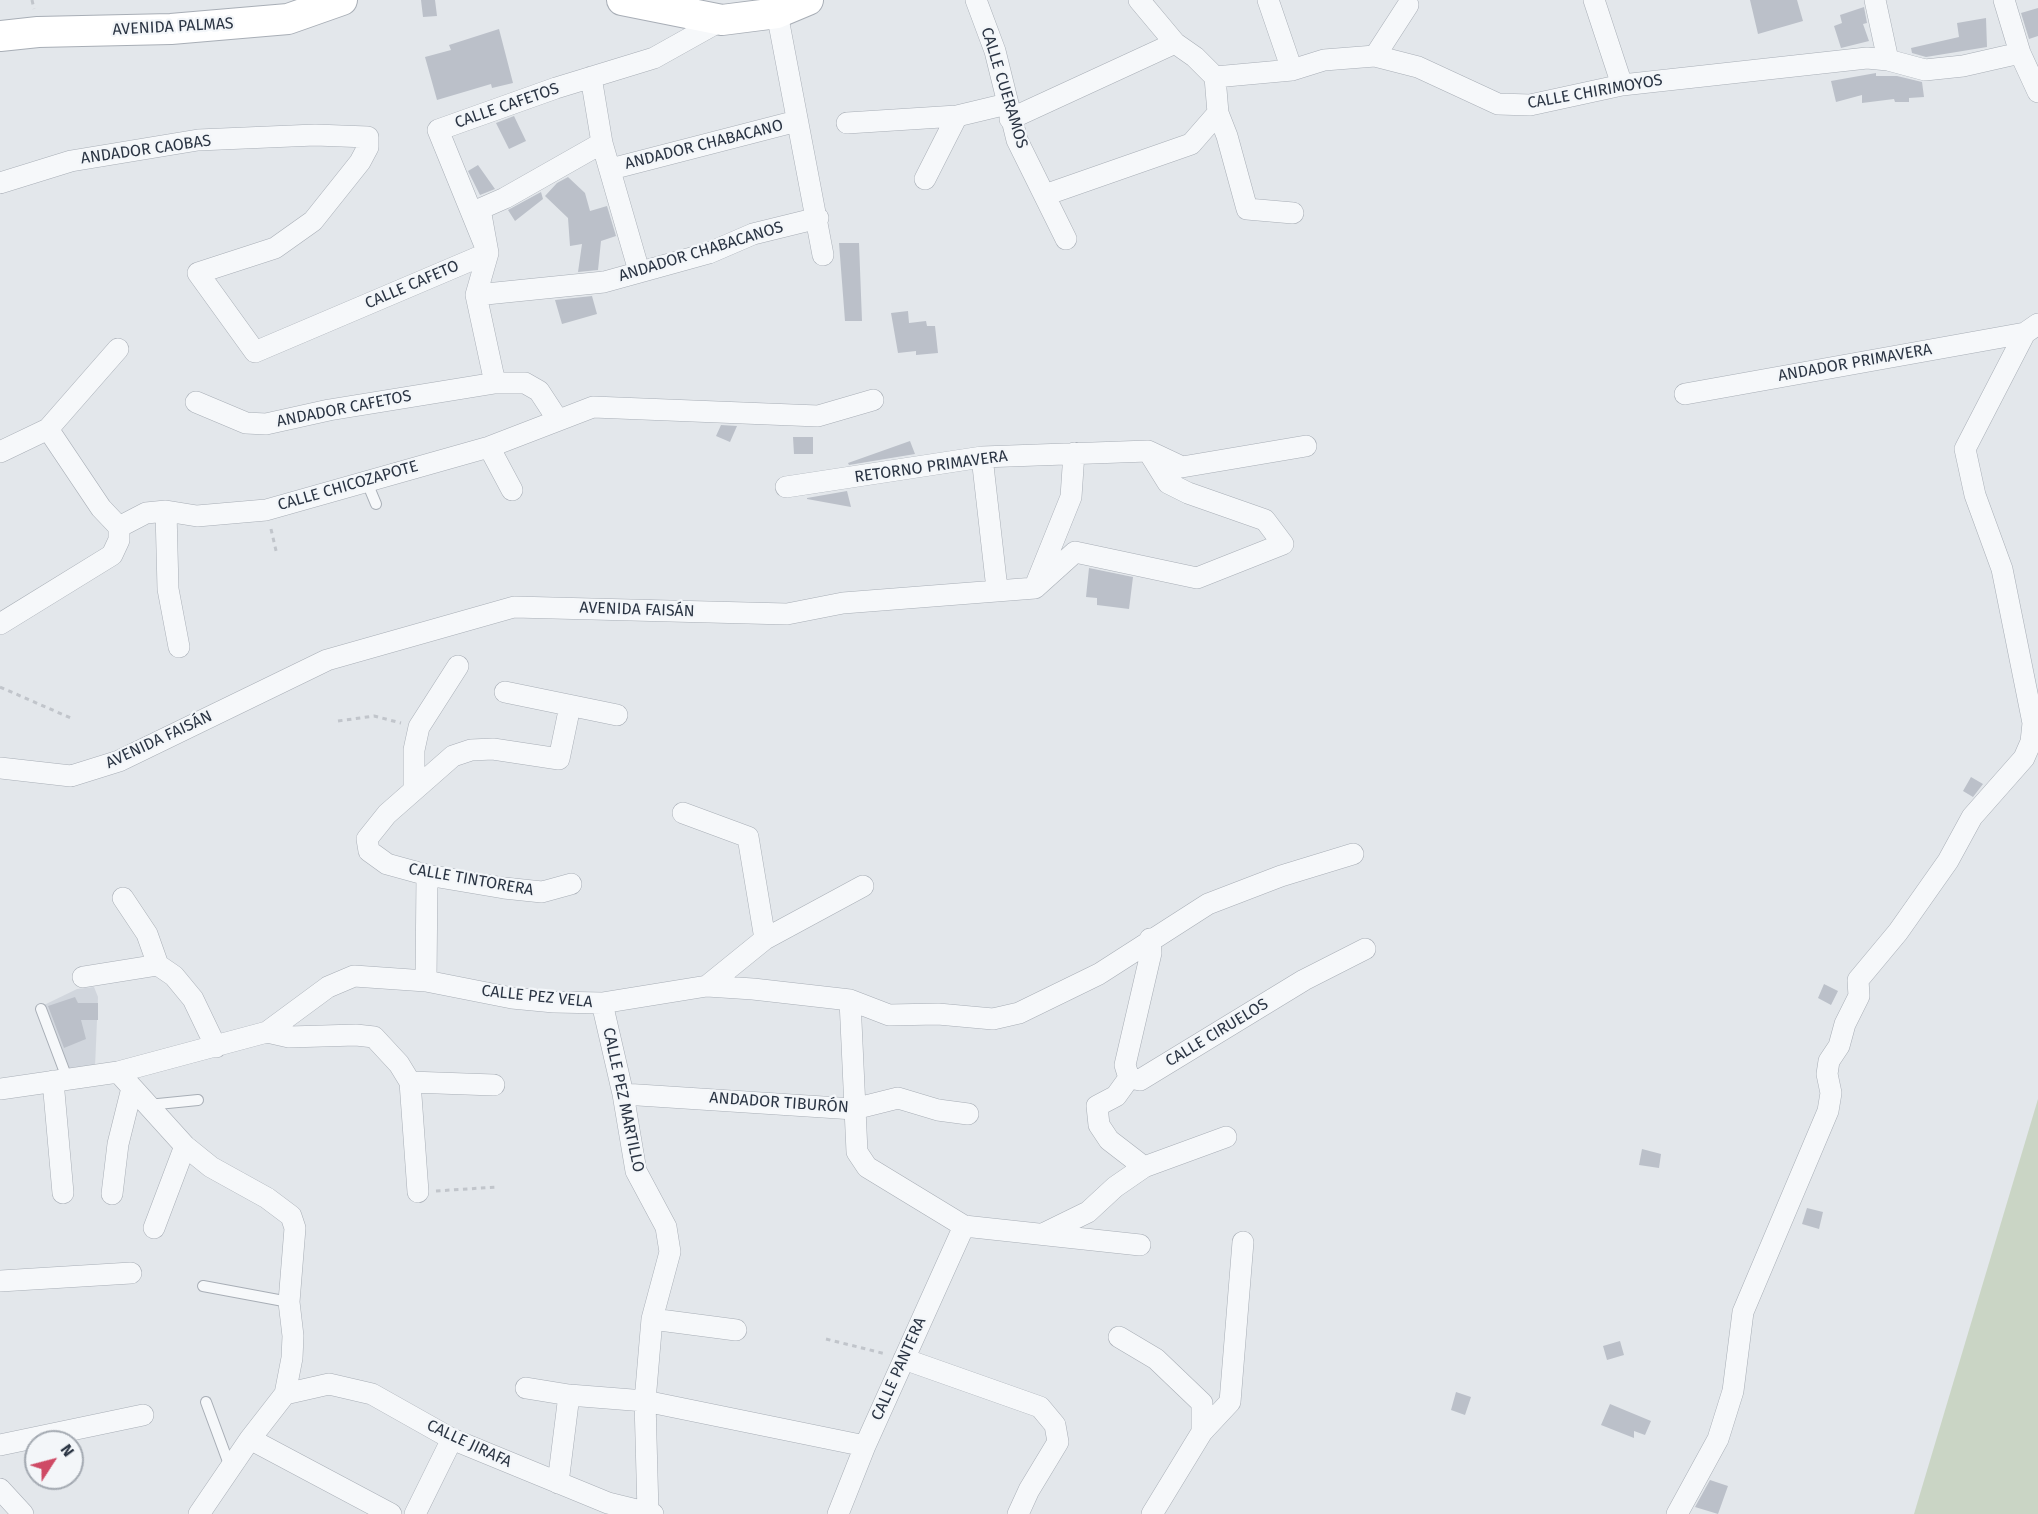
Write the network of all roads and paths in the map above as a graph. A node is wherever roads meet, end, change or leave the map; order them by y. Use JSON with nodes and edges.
{"nodes":[{"id":1,"x":342,"y":0,"type":"edge"},
{"id":2,"x":622,"y":0,"type":"edge"},
{"id":3,"x":808,"y":0,"type":"edge"},
{"id":4,"x":976,"y":0,"type":"edge"},
{"id":5,"x":1138,"y":0,"type":"edge"},
{"id":6,"x":1268,"y":0,"type":"edge"},
{"id":7,"x":1594,"y":0,"type":"edge"},
{"id":8,"x":1875,"y":0,"type":"edge"},
{"id":9,"x":2004,"y":0,"type":"edge"},
{"id":10,"x":1412,"y":2,"type":"edge"},
{"id":11,"x":777,"y":13,"type":"junction"},
{"id":12,"x":722,"y":20,"type":"junction"},
{"id":13,"x":0,"y":36,"type":"edge"},
{"id":14,"x":1175,"y":43,"type":"junction"},
{"id":15,"x":2020,"y":53,"type":"junction"},
{"id":16,"x":1375,"y":56,"type":"junction"},
{"id":17,"x":1888,"y":60,"type":"junction"},
{"id":18,"x":1292,"y":70,"type":"junction"},
{"id":19,"x":591,"y":77,"type":"junction"},
{"id":20,"x":1215,"y":77,"type":"junction"},
{"id":21,"x":1622,"y":85,"type":"junction"},
{"id":22,"x":2038,"y":92,"type":"edge"},
{"id":23,"x":1009,"y":112,"type":"junction"},
{"id":24,"x":1218,"y":113,"type":"junction"},
{"id":25,"x":957,"y":116,"type":"junction"},
{"id":26,"x":797,"y":122,"type":"junction"},
{"id":27,"x":847,"y":123,"type":"dead end"},
{"id":28,"x":602,"y":143,"type":"junction"},
{"id":29,"x":611,"y":169,"type":"junction"},
{"id":30,"x":926,"y":179,"type":"dead end"},
{"id":31,"x":0,"y":183,"type":"edge"},
{"id":32,"x":1045,"y":195,"type":"junction"},
{"id":33,"x":1293,"y":213,"type":"dead end"},
{"id":34,"x":818,"y":218,"type":"junction"},
{"id":35,"x":1066,"y":239,"type":"dead end"},
{"id":36,"x":488,"y":253,"type":"junction"},
{"id":37,"x":823,"y":255,"type":"dead end"},
{"id":38,"x":639,"y":271,"type":"junction"},
{"id":39,"x":198,"y":273,"type":"joint"},
{"id":40,"x":476,"y":295,"type":"junction"},
{"id":41,"x":2032,"y":328,"type":"edge"},
{"id":42,"x":118,"y":349,"type":"dead end"},
{"id":43,"x":495,"y":382,"type":"junction"},
{"id":44,"x":1685,"y":394,"type":"dead end"},
{"id":45,"x":873,"y":400,"type":"dead end"},
{"id":46,"x":196,"y":402,"type":"dead end"},
{"id":47,"x":558,"y":420,"type":"junction"},
{"id":48,"x":48,"y":429,"type":"junction"},
{"id":49,"x":1306,"y":446,"type":"dead end"},
{"id":50,"x":489,"y":447,"type":"junction"},
{"id":51,"x":1148,"y":451,"type":"junction"},
{"id":52,"x":0,"y":452,"type":"edge"},
{"id":53,"x":1074,"y":453,"type":"junction"},
{"id":54,"x":982,"y":457,"type":"junction"},
{"id":55,"x":366,"y":480,"type":"junction"},
{"id":56,"x":786,"y":487,"type":"dead end"},
{"id":57,"x":512,"y":490,"type":"dead end"},
{"id":58,"x":376,"y":504,"type":"dead end"},
{"id":59,"x":266,"y":510,"type":"junction"},
{"id":60,"x":166,"y":511,"type":"junction"},
{"id":61,"x":119,"y":527,"type":"junction"},
{"id":62,"x":277,"y":555,"type":"dead end"},
{"id":63,"x":1035,"y":588,"type":"junction"},
{"id":64,"x":997,"y":589,"type":"junction"},
{"id":65,"x":0,"y":624,"type":"edge"},
{"id":66,"x":179,"y":646,"type":"dead end"},
{"id":67,"x":458,"y":666,"type":"dead end"},
{"id":68,"x":0,"y":687,"type":"edge"},
{"id":69,"x":505,"y":692,"type":"dead end"},
{"id":70,"x":570,"y":706,"type":"junction"},
{"id":71,"x":617,"y":715,"type":"dead end"},
{"id":72,"x":73,"y":719,"type":"dead end"},
{"id":73,"x":338,"y":722,"type":"dead end"},
{"id":74,"x":419,"y":727,"type":"junction"},
{"id":75,"x":0,"y":768,"type":"edge"},
{"id":76,"x":414,"y":788,"type":"junction"},
{"id":77,"x":683,"y":813,"type":"dead end"},
{"id":78,"x":1353,"y":854,"type":"dead end"},
{"id":79,"x":427,"y":875,"type":"junction"},
{"id":80,"x":571,"y":884,"type":"dead end"},
{"id":81,"x":863,"y":885,"type":"dead end"},
{"id":82,"x":123,"y":898,"type":"dead end"},
{"id":83,"x":765,"y":939,"type":"junction"},
{"id":84,"x":1150,"y":939,"type":"junction"},
{"id":85,"x":1365,"y":949,"type":"dead end"},
{"id":86,"x":158,"y":965,"type":"junction"},
{"id":87,"x":83,"y":976,"type":"dead end"},
{"id":88,"x":426,"y":981,"type":"junction"},
{"id":89,"x":707,"y":986,"type":"junction"},
{"id":90,"x":850,"y":1000,"type":"junction"},
{"id":91,"x":602,"y":1003,"type":"junction"},
{"id":92,"x":41,"y":1009,"type":"dead end"},
{"id":93,"x":267,"y":1032,"type":"junction"},
{"id":94,"x":216,"y":1047,"type":"junction"},
{"id":95,"x":118,"y":1071,"type":"junction"},
{"id":96,"x":1129,"y":1078,"type":"junction"},
{"id":97,"x":60,"y":1080,"type":"junction"},
{"id":98,"x":410,"y":1082,"type":"junction"},
{"id":99,"x":494,"y":1085,"type":"dead end"},
{"id":100,"x":132,"y":1088,"type":"junction"},
{"id":101,"x":0,"y":1089,"type":"edge"},
{"id":102,"x":623,"y":1094,"type":"junction"},
{"id":103,"x":198,"y":1100,"type":"dead end"},
{"id":104,"x":148,"y":1105,"type":"junction"},
{"id":105,"x":854,"y":1109,"type":"junction"},
{"id":106,"x":968,"y":1114,"type":"dead end"},
{"id":107,"x":1226,"y":1137,"type":"dead end"},
{"id":108,"x":185,"y":1146,"type":"junction"},
{"id":109,"x":1144,"y":1167,"type":"junction"},
{"id":110,"x":497,"y":1187,"type":"dead end"},
{"id":111,"x":418,"y":1192,"type":"joint"},
{"id":112,"x":63,"y":1193,"type":"dead end"},
{"id":113,"x":112,"y":1194,"type":"dead end"},
{"id":114,"x":963,"y":1226,"type":"junction"},
{"id":115,"x":154,"y":1228,"type":"dead end"},
{"id":116,"x":1042,"y":1234,"type":"junction"},
{"id":117,"x":1243,"y":1242,"type":"dead end"},
{"id":118,"x":1140,"y":1245,"type":"dead end"},
{"id":119,"x":131,"y":1273,"type":"dead end"},
{"id":120,"x":0,"y":1281,"type":"edge"},
{"id":121,"x":203,"y":1286,"type":"dead end"},
{"id":122,"x":289,"y":1302,"type":"junction"},
{"id":123,"x":652,"y":1319,"type":"junction"},
{"id":124,"x":736,"y":1330,"type":"dead end"},
{"id":125,"x":1119,"y":1337,"type":"dead end"},
{"id":126,"x":826,"y":1339,"type":"dead end"},
{"id":127,"x":904,"y":1359,"type":"junction"},
{"id":128,"x":526,"y":1388,"type":"dead end"},
{"id":129,"x":285,"y":1394,"type":"junction"},
{"id":130,"x":569,"y":1395,"type":"junction"},
{"id":131,"x":645,"y":1401,"type":"junction"},
{"id":132,"x":206,"y":1402,"type":"dead end"},
{"id":133,"x":143,"y":1415,"type":"dead end"},
{"id":134,"x":1202,"y":1432,"type":"junction"},
{"id":135,"x":250,"y":1439,"type":"junction"},
{"id":136,"x":452,"y":1439,"type":"junction"},
{"id":137,"x":0,"y":1445,"type":"edge"},
{"id":138,"x":865,"y":1446,"type":"junction"},
{"id":139,"x":231,"y":1470,"type":"junction"},
{"id":140,"x":558,"y":1483,"type":"junction"},
{"id":141,"x":0,"y":1489,"type":"edge"},
{"id":142,"x":651,"y":1513,"type":"edge"},
{"id":143,"x":23,"y":1514,"type":"edge"},
{"id":144,"x":199,"y":1514,"type":"edge"},
{"id":145,"x":391,"y":1514,"type":"edge"},
{"id":146,"x":415,"y":1514,"type":"edge"},
{"id":147,"x":838,"y":1514,"type":"edge"},
{"id":148,"x":1018,"y":1514,"type":"edge"},
{"id":149,"x":1152,"y":1514,"type":"edge"},
{"id":150,"x":1677,"y":1514,"type":"edge"}],
"edges":[{"from":1,"to":13,"type":"main road","name":"AVENIDA PALMAS"},
{"from":2,"to":12,"type":"main road"},
{"from":3,"to":11,"type":"main road"},
{"from":4,"to":23,"type":"street","name":"CALLE CUERAMOS"},
{"from":5,"to":14,"type":"street"},
{"from":6,"to":18,"type":"street"},
{"from":7,"to":21,"type":"street"},
{"from":8,"to":17,"type":"street"},
{"from":9,"to":15,"type":"street"},
{"from":10,"to":16,"type":"street"},
{"from":11,"to":12,"type":"main road"},
{"from":11,"to":26,"type":"street"},
{"from":12,"to":19,"type":"street","name":"CALLE CAFETOS"},
{"from":14,"to":20,"type":"street"},
{"from":14,"to":23,"type":"street"},
{"from":15,"to":17,"type":"street","name":"CALLE CHIRIMOYOS"},
{"from":15,"to":22,"type":"street"},
{"from":16,"to":18,"type":"street","name":"CALLE CHIRIMOYOS"},
{"from":16,"to":21,"type":"street","name":"CALLE CHIRIMOYOS"},
{"from":17,"to":21,"type":"street","name":"CALLE CHIRIMOYOS"},
{"from":18,"to":20,"type":"street","name":"CALLE CHIRIMOYOS"},
{"from":19,"to":28,"type":"street"},
{"from":19,"to":36,"type":"street","name":"CALLE CAFETOS"},
{"from":20,"to":24,"type":"street"},
{"from":23,"to":25,"type":"street"},
{"from":23,"to":32,"type":"street","name":"CALLE CUERAMOS"},
{"from":24,"to":32,"type":"street"},
{"from":24,"to":33,"type":"street"},
{"from":25,"to":27,"type":"street"},
{"from":25,"to":30,"type":"street"},
{"from":26,"to":29,"type":"street","name":"ANDADOR CHABACANO"},
{"from":26,"to":34,"type":"street"},
{"from":28,"to":29,"type":"street"},
{"from":28,"to":36,"type":"street"},
{"from":29,"to":38,"type":"street"},
{"from":31,"to":39,"type":"street","name":"ANDADOR CAOBAS"},
{"from":32,"to":35,"type":"street","name":"CALLE CUERAMOS"},
{"from":34,"to":37,"type":"street"},
{"from":34,"to":38,"type":"street","name":"ANDADOR CHABACANOS"},
{"from":36,"to":39,"type":"street","name":"CALLE CAFETO"},
{"from":36,"to":40,"type":"street"},
{"from":38,"to":40,"type":"street","name":"ANDADOR CHABACANOS"},
{"from":40,"to":43,"type":"street"},
{"from":41,"to":44,"type":"street","name":"ANDADOR PRIMAVERA"},
{"from":41,"to":150,"type":"street"},
{"from":42,"to":48,"type":"street"},
{"from":43,"to":46,"type":"street","name":"ANDADOR CAFETOS"},
{"from":43,"to":47,"type":"street","name":"ANDADOR CAFETOS"},
{"from":45,"to":47,"type":"street","name":"CALLE CHICOZAPOTE"},
{"from":47,"to":50,"type":"street","name":"CALLE CHICOZAPOTE"},
{"from":48,"to":52,"type":"street"},
{"from":48,"to":61,"type":"street"},
{"from":49,"to":51,"type":"street"},
{"from":50,"to":55,"type":"street","name":"CALLE CHICOZAPOTE"},
{"from":50,"to":57,"type":"street"},
{"from":51,"to":53,"type":"street","name":"RETORNO PRIMAVERA"},
{"from":51,"to":63,"type":"street"},
{"from":53,"to":54,"type":"street","name":"RETORNO PRIMAVERA"},
{"from":53,"to":63,"type":"street"},
{"from":54,"to":56,"type":"street","name":"RETORNO PRIMAVERA"},
{"from":54,"to":64,"type":"street"},
{"from":55,"to":58,"type":"lane"},
{"from":55,"to":59,"type":"street","name":"CALLE CHICOZAPOTE"},
{"from":59,"to":60,"type":"street","name":"CALLE CHICOZAPOTE"},
{"from":59,"to":62,"type":"path"},
{"from":60,"to":61,"type":"street","name":"CALLE CHICOZAPOTE"},
{"from":60,"to":66,"type":"street"},
{"from":61,"to":65,"type":"street"},
{"from":63,"to":64,"type":"street","name":"AVENIDA FAISÁN"},
{"from":64,"to":75,"type":"street","name":"AVENIDA FAISÁN"},
{"from":67,"to":74,"type":"street"},
{"from":68,"to":72,"type":"path"},
{"from":69,"to":70,"type":"street"},
{"from":70,"to":71,"type":"street"},
{"from":70,"to":76,"type":"street","name":"CALLE TINTORERA"},
{"from":73,"to":74,"type":"path"},
{"from":74,"to":76,"type":"street"},
{"from":76,"to":79,"type":"street","name":"CALLE TINTORERA"},
{"from":77,"to":83,"type":"street"},
{"from":78,"to":84,"type":"street","name":"CALLE PEZ VELA"},
{"from":79,"to":80,"type":"street","name":"CALLE TINTORERA"},
{"from":79,"to":88,"type":"street"},
{"from":81,"to":83,"type":"street"},
{"from":82,"to":86,"type":"street"},
{"from":83,"to":89,"type":"street"},
{"from":84,"to":90,"type":"street","name":"CALLE PEZ VELA"},
{"from":84,"to":96,"type":"street"},
{"from":85,"to":96,"type":"street","name":"CALLE CIRUELOS"},
{"from":86,"to":87,"type":"street"},
{"from":86,"to":94,"type":"street"},
{"from":88,"to":91,"type":"street","name":"CALLE PEZ VELA"},
{"from":88,"to":93,"type":"street","name":"CALLE PEZ VELA"},
{"from":89,"to":90,"type":"street","name":"CALLE PEZ VELA"},
{"from":89,"to":91,"type":"street","name":"CALLE PEZ VELA"},
{"from":90,"to":105,"type":"street"},
{"from":91,"to":102,"type":"street","name":"CALLE PEZ MARTILLO"},
{"from":92,"to":97,"type":"lane"},
{"from":93,"to":94,"type":"street","name":"CALLE PEZ VELA"},
{"from":93,"to":98,"type":"street"},
{"from":94,"to":95,"type":"street","name":"CALLE PEZ VELA"},
{"from":95,"to":97,"type":"street","name":"CALLE PEZ VELA"},
{"from":95,"to":100,"type":"street"},
{"from":96,"to":109,"type":"street"},
{"from":97,"to":101,"type":"street","name":"CALLE PEZ VELA"},
{"from":97,"to":112,"type":"street"},
{"from":98,"to":99,"type":"street"},
{"from":98,"to":111,"type":"street"},
{"from":100,"to":104,"type":"street"},
{"from":100,"to":113,"type":"street"},
{"from":102,"to":105,"type":"street","name":"ANDADOR TIBURÓN"},
{"from":102,"to":123,"type":"street","name":"CALLE PEZ MARTILLO"},
{"from":103,"to":104,"type":"lane"},
{"from":104,"to":108,"type":"street"},
{"from":105,"to":106,"type":"street","name":"ANDADOR TIBURÓN"},
{"from":105,"to":114,"type":"street"},
{"from":107,"to":109,"type":"street"},
{"from":108,"to":115,"type":"street"},
{"from":108,"to":122,"type":"street"},
{"from":109,"to":116,"type":"street"},
{"from":110,"to":111,"type":"path"},
{"from":114,"to":116,"type":"street"},
{"from":114,"to":127,"type":"street","name":"CALLE PANTERA"},
{"from":116,"to":118,"type":"street"},
{"from":117,"to":134,"type":"street"},
{"from":119,"to":120,"type":"street"},
{"from":121,"to":122,"type":"lane"},
{"from":122,"to":129,"type":"street"},
{"from":123,"to":124,"type":"street"},
{"from":123,"to":131,"type":"street","name":"CALLE PEZ MARTILLO"},
{"from":125,"to":134,"type":"street"},
{"from":126,"to":127,"type":"path"},
{"from":127,"to":138,"type":"street","name":"CALLE PANTERA"},
{"from":127,"to":148,"type":"street"},
{"from":128,"to":130,"type":"street"},
{"from":129,"to":135,"type":"street"},
{"from":129,"to":136,"type":"street","name":"CALLE JIRAFA"},
{"from":130,"to":131,"type":"street"},
{"from":130,"to":140,"type":"street"},
{"from":131,"to":138,"type":"street"},
{"from":131,"to":142,"type":"street","name":"CALLE PEZ MARTILLO"},
{"from":132,"to":139,"type":"lane"},
{"from":133,"to":137,"type":"street"},
{"from":134,"to":149,"type":"street"},
{"from":135,"to":139,"type":"street"},
{"from":135,"to":145,"type":"street"},
{"from":136,"to":140,"type":"street","name":"CALLE JIRAFA"},
{"from":136,"to":146,"type":"street"},
{"from":138,"to":147,"type":"street","name":"CALLE PANTERA"},
{"from":139,"to":144,"type":"street"},
{"from":140,"to":142,"type":"street","name":"CALLE JIRAFA"},
{"from":141,"to":143,"type":"street"}]}
